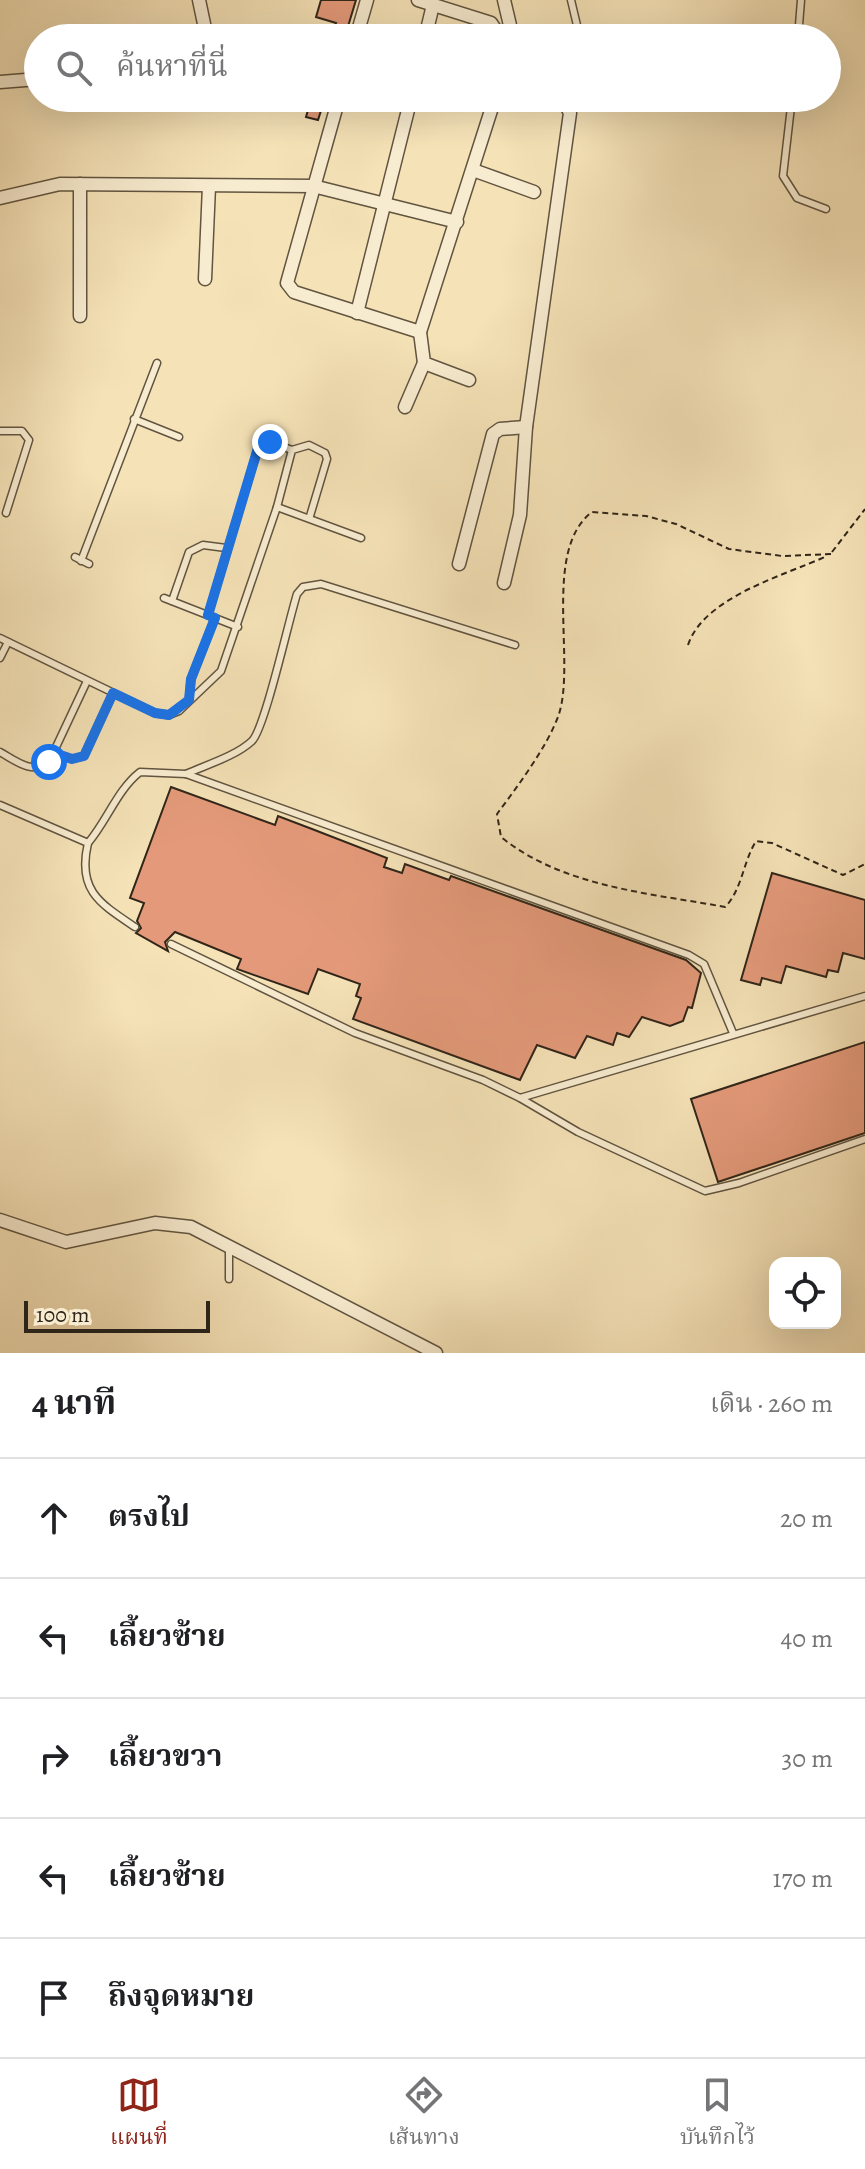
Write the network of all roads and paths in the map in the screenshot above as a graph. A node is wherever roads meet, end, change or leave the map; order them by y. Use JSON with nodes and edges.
{"nodes":[{"id":1,"x":199,"y":0,"type":"edge"},
{"id":2,"x":367,"y":0,"type":"edge"},
{"id":3,"x":418,"y":0,"type":"edge"},
{"id":4,"x":504,"y":0,"type":"edge"},
{"id":5,"x":571,"y":0,"type":"edge"},
{"id":6,"x":801,"y":0,"type":"edge"},
{"id":7,"x":433,"y":5,"type":"junction"},
{"id":8,"x":204,"y":24,"type":"edge"},
{"id":9,"x":360,"y":24,"type":"edge"},
{"id":10,"x":428,"y":24,"type":"edge"},
{"id":11,"x":492,"y":24,"type":"edge"},
{"id":12,"x":510,"y":24,"type":"edge"},
{"id":13,"x":577,"y":24,"type":"edge"},
{"id":14,"x":799,"y":24,"type":"edge"},
{"id":15,"x":24,"y":80,"type":"edge"},
{"id":16,"x":0,"y":82,"type":"edge"},
{"id":17,"x":335,"y":112,"type":"edge"},
{"id":18,"x":408,"y":112,"type":"edge"},
{"id":19,"x":491,"y":112,"type":"edge"},
{"id":20,"x":569,"y":112,"type":"edge"},
{"id":21,"x":790,"y":112,"type":"edge"},
{"id":22,"x":473,"y":170,"type":"junction"},
{"id":23,"x":80,"y":184,"type":"junction"},
{"id":24,"x":209,"y":186,"type":"junction"},
{"id":25,"x":313,"y":186,"type":"junction"},
{"id":26,"x":534,"y":192,"type":"dead end"},
{"id":27,"x":0,"y":198,"type":"edge"},
{"id":28,"x":387,"y":204,"type":"junction"},
{"id":29,"x":826,"y":209,"type":"dead end"},
{"id":30,"x":457,"y":222,"type":"junction"},
{"id":31,"x":205,"y":279,"type":"dead end"},
{"id":32,"x":357,"y":313,"type":"junction"},
{"id":33,"x":80,"y":316,"type":"dead end"},
{"id":34,"x":420,"y":332,"type":"junction"},
{"id":35,"x":157,"y":363,"type":"dead end"},
{"id":36,"x":424,"y":363,"type":"junction"},
{"id":37,"x":469,"y":380,"type":"dead end"},
{"id":38,"x":405,"y":407,"type":"dead end"},
{"id":39,"x":134,"y":419,"type":"junction"},
{"id":40,"x":526,"y":427,"type":"junction"},
{"id":41,"x":0,"y":431,"type":"edge"},
{"id":42,"x":179,"y":437,"type":"dead end"},
{"id":43,"x":292,"y":450,"type":"junction"},
{"id":44,"x":3,"y":503,"type":"edge"},
{"id":45,"x":277,"y":507,"type":"junction"},
{"id":46,"x":865,"y":509,"type":"edge"},
{"id":47,"x":6,"y":513,"type":"dead end"},
{"id":48,"x":310,"y":516,"type":"junction"},
{"id":49,"x":361,"y":538,"type":"dead end"},
{"id":50,"x":226,"y":548,"type":"junction"},
{"id":51,"x":831,"y":554,"type":"junction"},
{"id":52,"x":89,"y":564,"type":"dead end"},
{"id":53,"x":459,"y":564,"type":"dead end"},
{"id":54,"x":504,"y":583,"type":"dead end"},
{"id":55,"x":164,"y":598,"type":"dead end"},
{"id":56,"x":172,"y":601,"type":"junction"},
{"id":57,"x":211,"y":616,"type":"junction"},
{"id":58,"x":238,"y":627,"type":"junction"},
{"id":59,"x":0,"y":638,"type":"edge"},
{"id":60,"x":8,"y":642,"type":"junction"},
{"id":61,"x":515,"y":645,"type":"dead end"},
{"id":62,"x":688,"y":645,"type":"dead end"},
{"id":63,"x":0,"y":658,"type":"edge"},
{"id":64,"x":87,"y":681,"type":"junction"},
{"id":65,"x":113,"y":693,"type":"junction"},
{"id":66,"x":189,"y":700,"type":"junction"},
{"id":67,"x":0,"y":752,"type":"edge"},
{"id":68,"x":54,"y":753,"type":"junction"},
{"id":69,"x":186,"y":774,"type":"junction"},
{"id":70,"x":0,"y":805,"type":"edge"},
{"id":71,"x":88,"y":843,"type":"junction"},
{"id":72,"x":865,"y":864,"type":"edge"},
{"id":73,"x":135,"y":927,"type":"dead end"},
{"id":74,"x":171,"y":944,"type":"dead end"},
{"id":75,"x":865,"y":996,"type":"edge"},
{"id":76,"x":733,"y":1033,"type":"junction"},
{"id":77,"x":520,"y":1098,"type":"junction"},
{"id":78,"x":865,"y":1139,"type":"edge"},
{"id":79,"x":0,"y":1220,"type":"edge"},
{"id":80,"x":229,"y":1245,"type":"junction"},
{"id":81,"x":229,"y":1279,"type":"dead end"},
{"id":82,"x":436,"y":1353,"type":"edge"}],
"edges":[{"from":1,"to":8,"type":"street"},
{"from":2,"to":9,"type":"street"},
{"from":3,"to":7,"type":"street"},
{"from":4,"to":12,"type":"street"},
{"from":5,"to":13,"type":"lane"},
{"from":6,"to":14,"type":"lane"},
{"from":7,"to":10,"type":"street"},
{"from":7,"to":11,"type":"street"},
{"from":15,"to":16,"type":"street"},
{"from":17,"to":25,"type":"street"},
{"from":18,"to":28,"type":"street"},
{"from":19,"to":22,"type":"street"},
{"from":20,"to":40,"type":"street"},
{"from":21,"to":29,"type":"lane"},
{"from":22,"to":26,"type":"street"},
{"from":22,"to":30,"type":"street"},
{"from":23,"to":24,"type":"street"},
{"from":23,"to":27,"type":"street"},
{"from":23,"to":33,"type":"street"},
{"from":24,"to":25,"type":"street"},
{"from":24,"to":31,"type":"street"},
{"from":25,"to":28,"type":"street"},
{"from":25,"to":32,"type":"street"},
{"from":28,"to":30,"type":"street"},
{"from":28,"to":32,"type":"street"},
{"from":30,"to":34,"type":"street"},
{"from":32,"to":34,"type":"street"},
{"from":34,"to":36,"type":"street"},
{"from":35,"to":39,"type":"lane"},
{"from":36,"to":37,"type":"street"},
{"from":36,"to":38,"type":"street"},
{"from":39,"to":42,"type":"lane"},
{"from":39,"to":52,"type":"lane"},
{"from":40,"to":53,"type":"street"},
{"from":40,"to":54,"type":"street"},
{"from":41,"to":44,"type":"lane"},
{"from":43,"to":45,"type":"lane"},
{"from":43,"to":48,"type":"lane"},
{"from":43,"to":50,"type":"lane"},
{"from":44,"to":47,"type":"lane"},
{"from":45,"to":48,"type":"lane"},
{"from":45,"to":58,"type":"lane"},
{"from":46,"to":51,"type":"path"},
{"from":48,"to":49,"type":"lane"},
{"from":50,"to":56,"type":"lane"},
{"from":50,"to":57,"type":"lane"},
{"from":51,"to":62,"type":"path"},
{"from":51,"to":72,"type":"path"},
{"from":55,"to":56,"type":"lane"},
{"from":56,"to":57,"type":"lane"},
{"from":57,"to":58,"type":"lane"},
{"from":57,"to":66,"type":"lane"},
{"from":58,"to":66,"type":"lane"},
{"from":59,"to":60,"type":"lane"},
{"from":60,"to":63,"type":"lane"},
{"from":60,"to":64,"type":"lane"},
{"from":61,"to":69,"type":"lane"},
{"from":64,"to":65,"type":"lane"},
{"from":64,"to":68,"type":"lane"},
{"from":65,"to":66,"type":"lane"},
{"from":65,"to":68,"type":"lane"},
{"from":67,"to":68,"type":"lane"},
{"from":69,"to":71,"type":"lane"},
{"from":69,"to":76,"type":"lane"},
{"from":70,"to":71,"type":"lane"},
{"from":71,"to":73,"type":"lane"},
{"from":74,"to":77,"type":"lane"},
{"from":75,"to":76,"type":"lane"},
{"from":76,"to":77,"type":"lane"},
{"from":77,"to":78,"type":"lane"},
{"from":79,"to":80,"type":"street"},
{"from":80,"to":81,"type":"lane"},
{"from":80,"to":82,"type":"street"}]}
